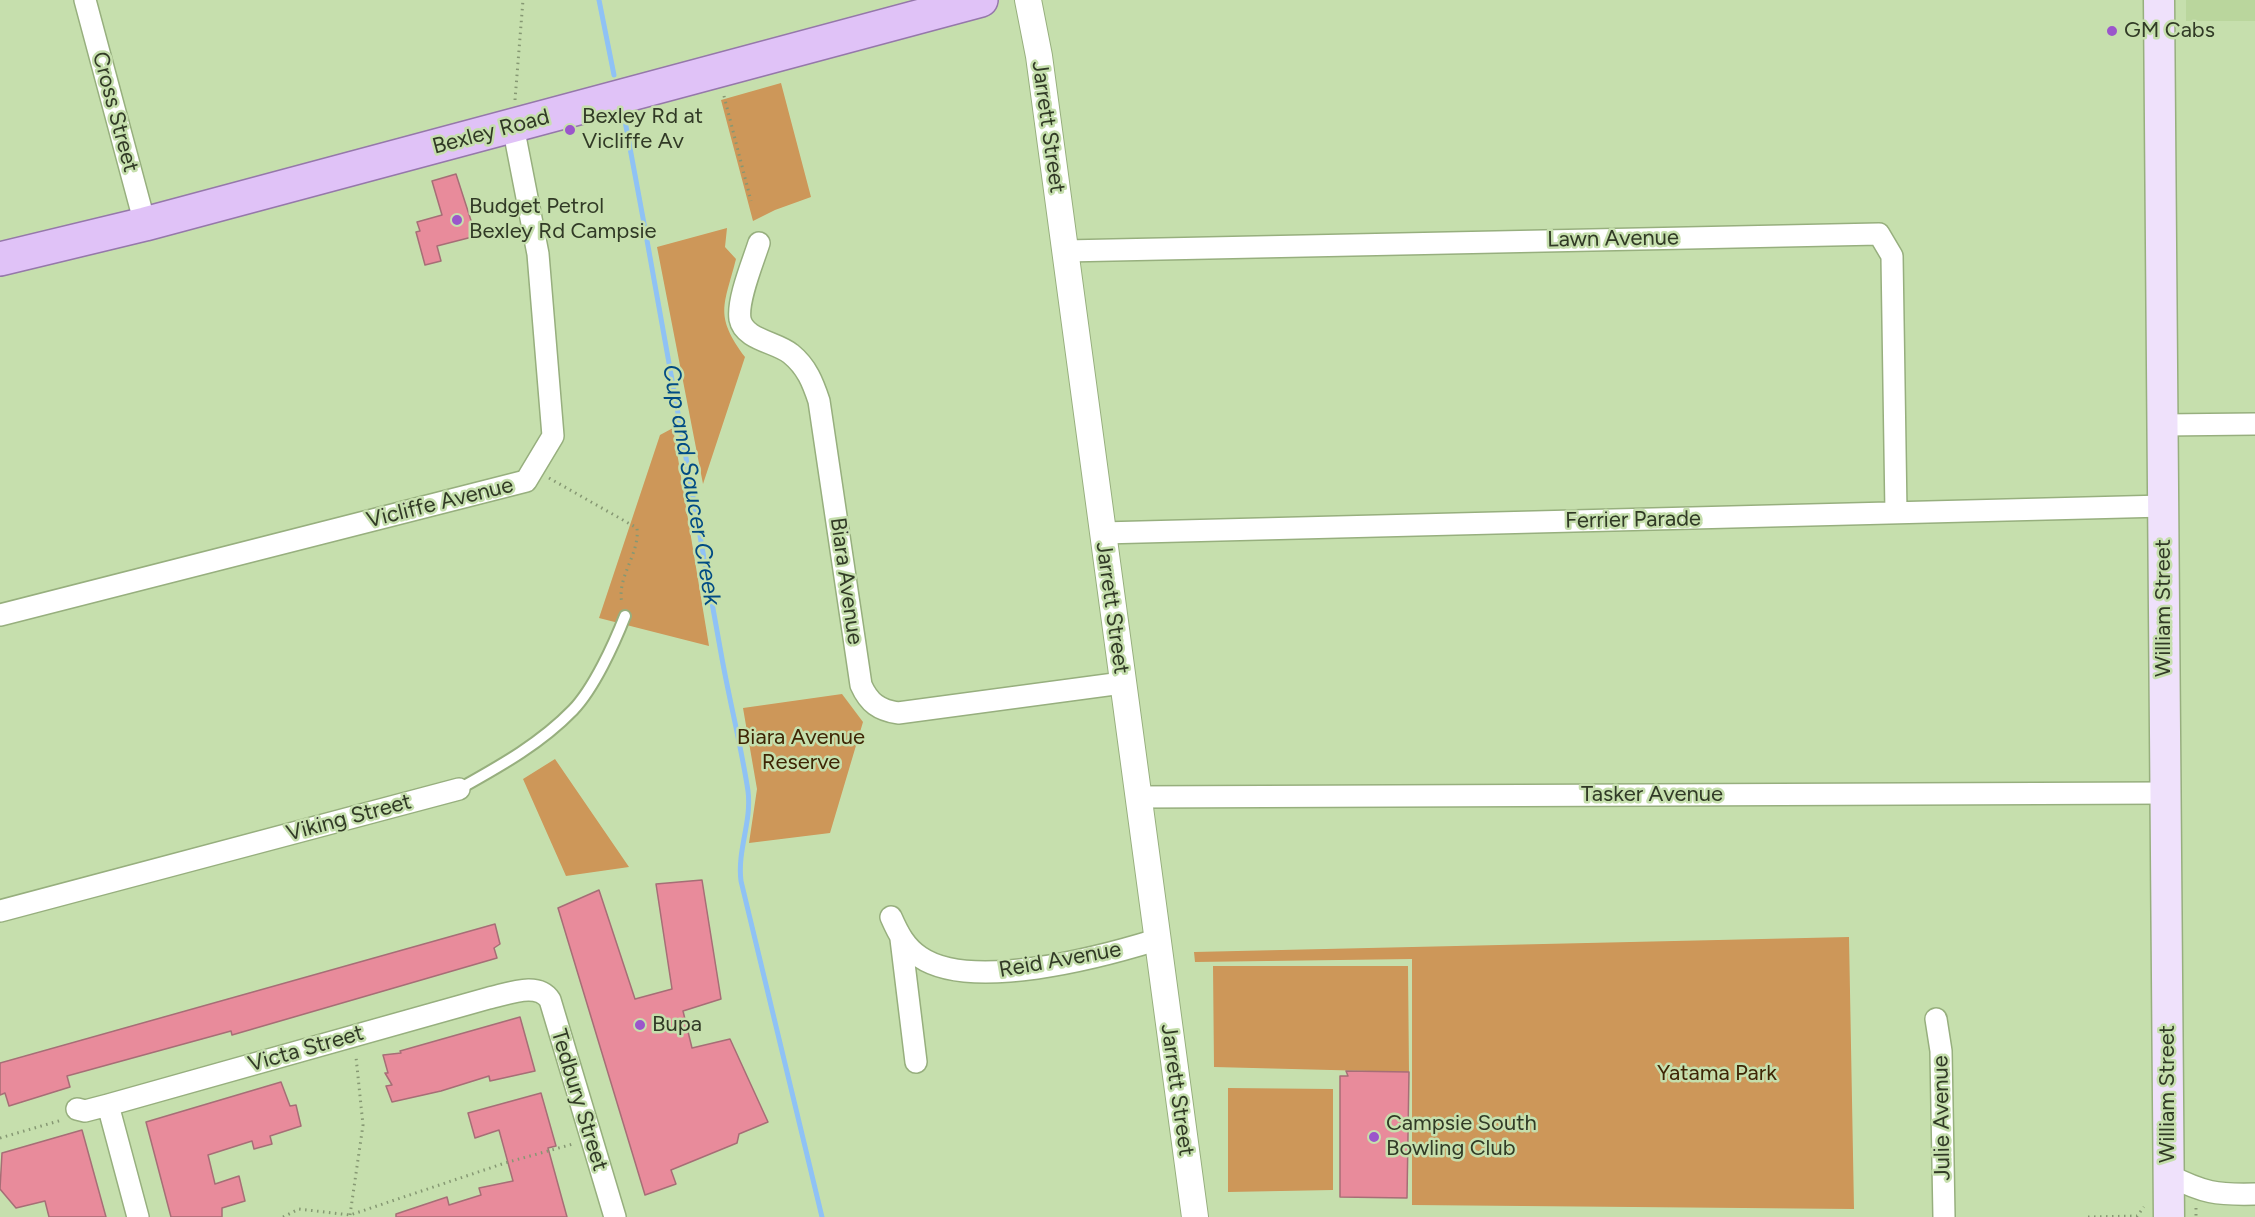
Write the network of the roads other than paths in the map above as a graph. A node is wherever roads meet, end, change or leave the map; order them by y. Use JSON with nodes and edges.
{"nodes":[{"id":1,"x":85,"y":0,"type":"edge"},
{"id":2,"x":981,"y":0,"type":"edge"},
{"id":3,"x":1028,"y":0,"type":"edge"},
{"id":4,"x":2159,"y":0,"type":"edge"},
{"id":5,"x":514,"y":113,"type":"junction"},
{"id":6,"x":146,"y":224,"type":"junction"},
{"id":7,"x":759,"y":243,"type":"dead end"},
{"id":8,"x":1065,"y":251,"type":"junction"},
{"id":9,"x":0,"y":259,"type":"edge"},
{"id":10,"x":2255,"y":424,"type":"edge"},
{"id":11,"x":2163,"y":425,"type":"junction"},
{"id":12,"x":2163,"y":506,"type":"junction"},
{"id":13,"x":1896,"y":513,"type":"junction"},
{"id":14,"x":1102,"y":533,"type":"junction"},
{"id":15,"x":0,"y":615,"type":"edge"},
{"id":16,"x":625,"y":616,"type":"road end"},
{"id":17,"x":1122,"y":683,"type":"junction"},
{"id":18,"x":459,"y":789,"type":"joint"},
{"id":19,"x":2166,"y":793,"type":"junction"},
{"id":20,"x":1137,"y":797,"type":"junction"},
{"id":21,"x":0,"y":911,"type":"edge"},
{"id":22,"x":891,"y":917,"type":"dead end"},
{"id":23,"x":901,"y":939,"type":"junction"},
{"id":24,"x":1156,"y":940,"type":"junction"},
{"id":25,"x":536,"y":989,"type":"joint"},
{"id":26,"x":1936,"y":1019,"type":"dead end"},
{"id":27,"x":916,"y":1062,"type":"dead end"},
{"id":28,"x":108,"y":1105,"type":"junction"},
{"id":29,"x":74,"y":1113,"type":"road end"},
{"id":30,"x":2168,"y":1175,"type":"junction"},
{"id":31,"x":2255,"y":1194,"type":"edge"},
{"id":32,"x":2157,"y":1211,"type":"edge"},
{"id":33,"x":138,"y":1217,"type":"edge"},
{"id":34,"x":615,"y":1217,"type":"edge"},
{"id":35,"x":1196,"y":1217,"type":"edge"},
{"id":36,"x":1944,"y":1217,"type":"edge"}],
"edges":[{"from":1,"to":6,"type":"street","name":"Cross Street"},
{"from":2,"to":5,"type":"main road","name":"Bexley Road"},
{"from":3,"to":8,"type":"street","name":"Jarrett Street"},
{"from":4,"to":11,"type":"main road","name":"William Street"},
{"from":5,"to":6,"type":"main road","name":"Bexley Road"},
{"from":5,"to":15,"type":"street","name":"Vicliffe Avenue"},
{"from":6,"to":9,"type":"main road","name":"Bexley Road"},
{"from":7,"to":17,"type":"street","name":"Biara Avenue"},
{"from":8,"to":13,"type":"street","name":"Lawn Avenue"},
{"from":8,"to":14,"type":"street","name":"Jarrett Street"},
{"from":10,"to":11,"type":"street"},
{"from":11,"to":12,"type":"main road","name":"William Street"},
{"from":12,"to":13,"type":"street","name":"Ferrier Parade"},
{"from":12,"to":19,"type":"main road","name":"William Street"},
{"from":13,"to":14,"type":"street","name":"Ferrier Parade"},
{"from":14,"to":17,"type":"street","name":"Jarrett Street"},
{"from":16,"to":18,"type":"lane","name":"Viking Street"},
{"from":17,"to":20,"type":"street","name":"Jarrett Street"},
{"from":18,"to":21,"type":"street","name":"Viking Street"},
{"from":19,"to":20,"type":"street","name":"Tasker Avenue"},
{"from":19,"to":30,"type":"main road","name":"William Street"},
{"from":20,"to":24,"type":"street","name":"Jarrett Street"},
{"from":22,"to":23,"type":"street","name":"Reid Avenue"},
{"from":23,"to":24,"type":"street","name":"Reid Avenue"},
{"from":23,"to":27,"type":"street","name":"Reid Avenue"},
{"from":24,"to":35,"type":"street","name":"Jarrett Street"},
{"from":25,"to":28,"type":"street","name":"Victa Street"},
{"from":25,"to":34,"type":"street","name":"Tedbury Street"},
{"from":26,"to":36,"type":"street","name":"Julie Avenue"},
{"from":28,"to":29,"type":"street","name":"Victa Street"},
{"from":28,"to":33,"type":"street"},
{"from":30,"to":31,"type":"street"},
{"from":30,"to":32,"type":"main road","name":"William Street"}]}
